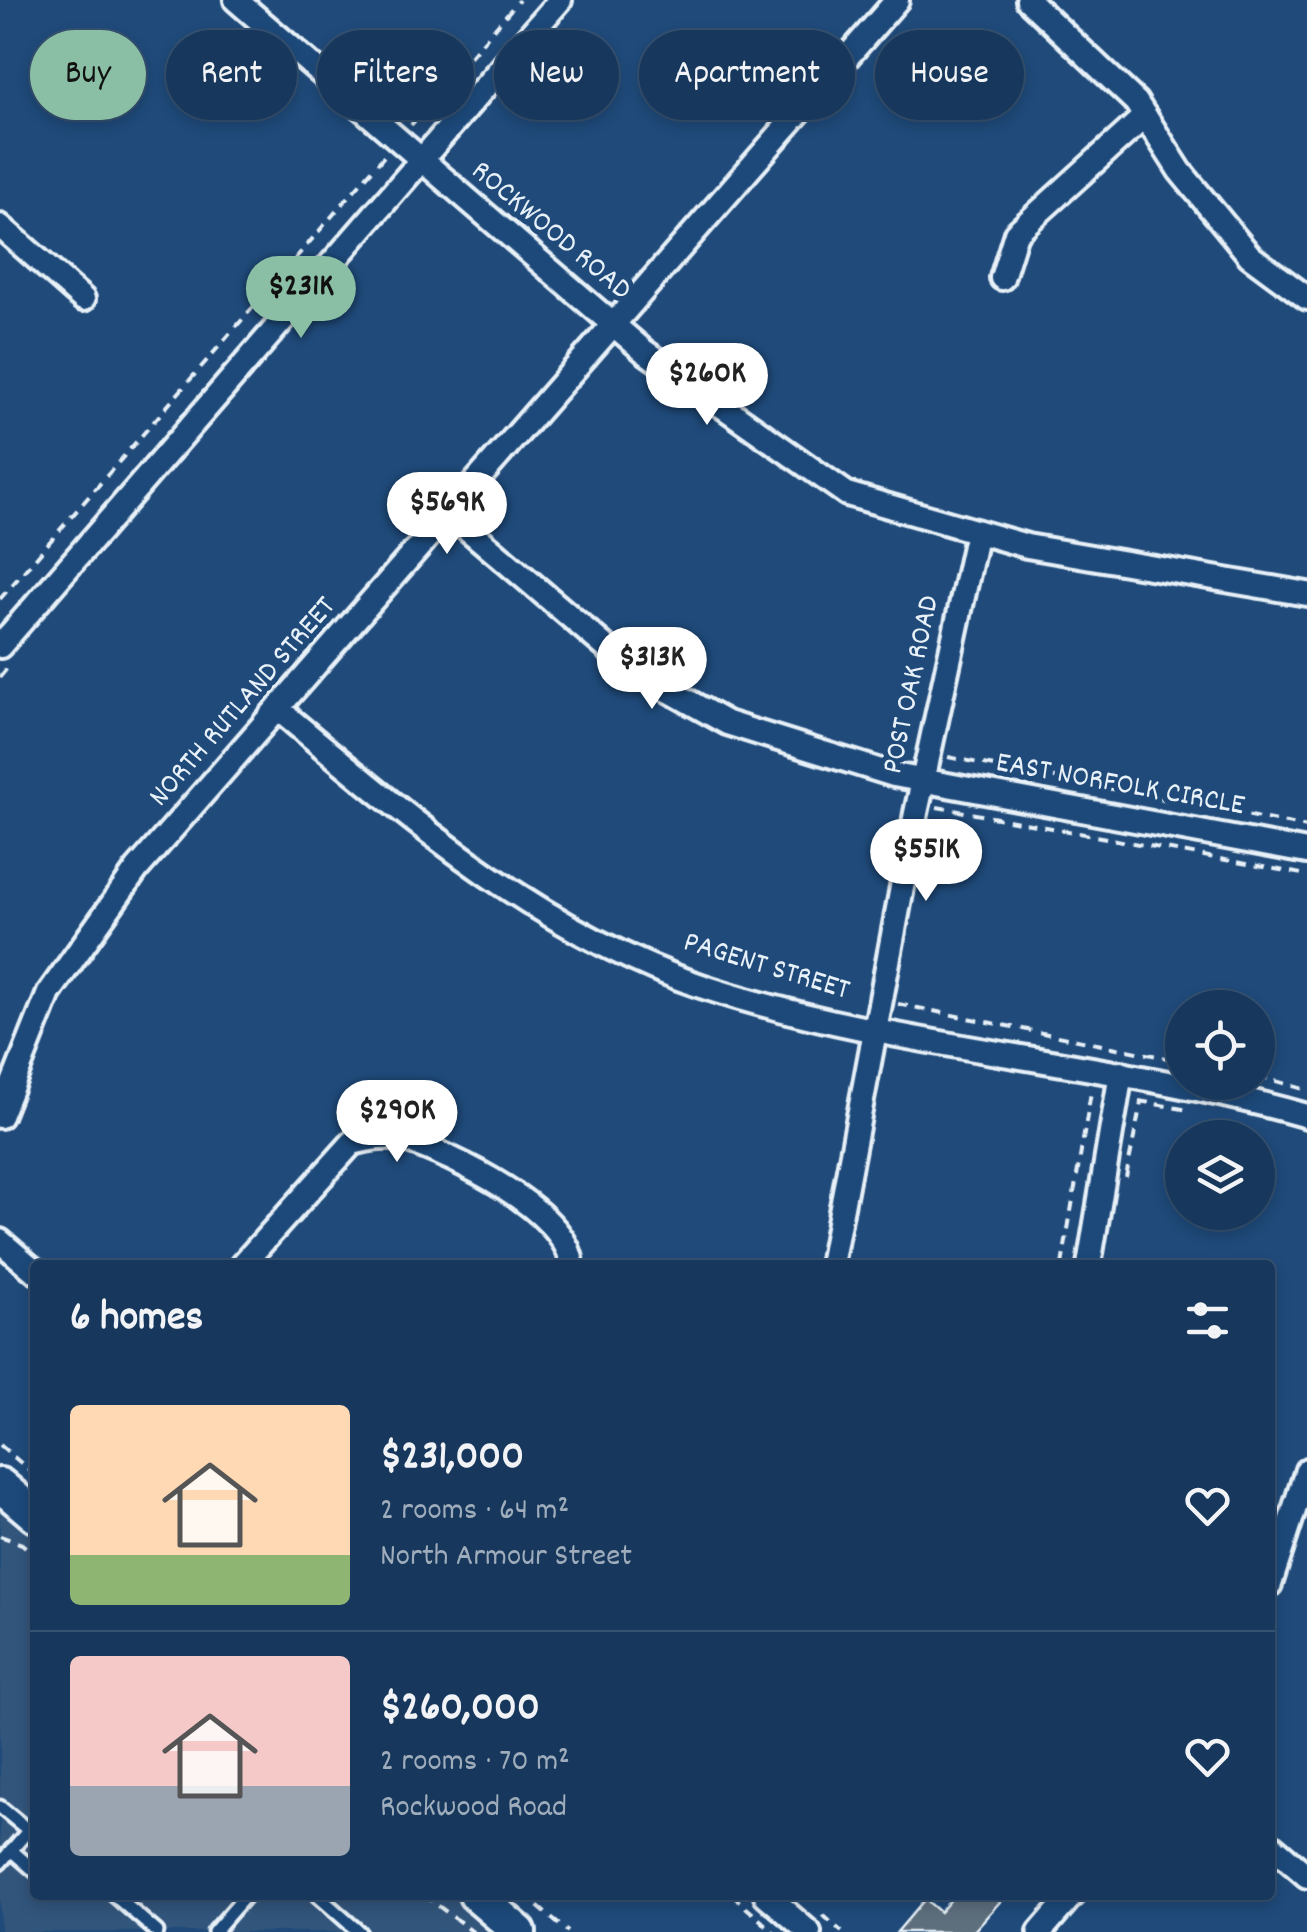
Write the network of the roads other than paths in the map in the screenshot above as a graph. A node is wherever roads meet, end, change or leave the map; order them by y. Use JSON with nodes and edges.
{"nodes":[{"id":1,"x":236,"y":0,"type":"edge"},
{"id":2,"x":560,"y":0,"type":"edge"},
{"id":3,"x":897,"y":0,"type":"edge"},
{"id":4,"x":1028,"y":0,"type":"edge"},
{"id":5,"x":1145,"y":116,"type":"junction"},
{"id":6,"x":421,"y":161,"type":"junction"},
{"id":7,"x":0,"y":226,"type":"edge"},
{"id":8,"x":1002,"y":278,"type":"dead end"},
{"id":9,"x":83,"y":298,"type":"dead end"},
{"id":10,"x":1307,"y":298,"type":"edge"},
{"id":11,"x":614,"y":325,"type":"junction"},
{"id":12,"x":450,"y":514,"type":"junction"},
{"id":13,"x":978,"y":532,"type":"junction"},
{"id":14,"x":1307,"y":594,"type":"edge"},
{"id":15,"x":0,"y":646,"type":"edge"},
{"id":16,"x":279,"y":710,"type":"junction"},
{"id":17,"x":922,"y":781,"type":"junction"},
{"id":18,"x":1307,"y":852,"type":"edge"},
{"id":19,"x":877,"y":1030,"type":"junction"},
{"id":20,"x":1122,"y":1073,"type":"junction"},
{"id":21,"x":0,"y":1116,"type":"edge"},
{"id":22,"x":1307,"y":1116,"type":"edge"},
{"id":23,"x":0,"y":1241,"type":"edge"},
{"id":24,"x":247,"y":1260,"type":"edge"},
{"id":25,"x":570,"y":1260,"type":"edge"},
{"id":26,"x":832,"y":1260,"type":"edge"},
{"id":27,"x":1089,"y":1260,"type":"edge"},
{"id":28,"x":30,"y":1267,"type":"edge"},
{"id":29,"x":1306,"y":1484,"type":"edge"},
{"id":30,"x":0,"y":1485,"type":"edge"},
{"id":31,"x":30,"y":1511,"type":"edge"},
{"id":32,"x":1299,"y":1525,"type":"edge"},
{"id":33,"x":1275,"y":1574,"type":"edge"},
{"id":34,"x":0,"y":1807,"type":"edge"},
{"id":35,"x":30,"y":1825,"type":"edge"},
{"id":36,"x":30,"y":1828,"type":"edge"},
{"id":37,"x":1275,"y":1848,"type":"edge"},
{"id":38,"x":11,"y":1850,"type":"junction"},
{"id":39,"x":0,"y":1863,"type":"edge"},
{"id":40,"x":30,"y":1867,"type":"edge"},
{"id":41,"x":1307,"y":1876,"type":"edge"},
{"id":42,"x":120,"y":1900,"type":"edge"},
{"id":43,"x":242,"y":1900,"type":"edge"},
{"id":44,"x":323,"y":1900,"type":"edge"},
{"id":45,"x":482,"y":1900,"type":"edge"},
{"id":46,"x":772,"y":1900,"type":"edge"},
{"id":47,"x":1068,"y":1900,"type":"edge"},
{"id":48,"x":157,"y":1932,"type":"edge"},
{"id":49,"x":214,"y":1932,"type":"edge"},
{"id":50,"x":360,"y":1932,"type":"edge"},
{"id":51,"x":519,"y":1932,"type":"edge"},
{"id":52,"x":809,"y":1932,"type":"edge"},
{"id":53,"x":1040,"y":1932,"type":"edge"}],
"edges":[{"from":1,"to":6,"type":"street","name":"ROCKWOOD ROAD"},
{"from":2,"to":6,"type":"street"},
{"from":3,"to":11,"type":"street","name":"NORTH RUTLAND STREET"},
{"from":4,"to":5,"type":"street"},
{"from":5,"to":8,"type":"street"},
{"from":5,"to":10,"type":"street"},
{"from":6,"to":11,"type":"street","name":"ROCKWOOD ROAD"},
{"from":6,"to":15,"type":"street"},
{"from":7,"to":9,"type":"street"},
{"from":11,"to":12,"type":"street","name":"NORTH RUTLAND STREET"},
{"from":11,"to":13,"type":"street","name":"ROCKWOOD ROAD"},
{"from":12,"to":16,"type":"street","name":"NORTH RUTLAND STREET"},
{"from":12,"to":17,"type":"street","name":"EAST NORFOLK CIRCLE"},
{"from":13,"to":14,"type":"street","name":"ROCKWOOD ROAD"},
{"from":13,"to":17,"type":"street","name":"POST OAK ROAD"},
{"from":16,"to":19,"type":"street","name":"PAGENT STREET"},
{"from":16,"to":21,"type":"street","name":"NORTH RUTLAND STREET"},
{"from":17,"to":18,"type":"street","name":"EAST NORFOLK CIRCLE"},
{"from":17,"to":19,"type":"street","name":"POST OAK ROAD"},
{"from":19,"to":20,"type":"street","name":"PAGENT STREET"},
{"from":19,"to":26,"type":"street","name":"POST OAK ROAD"},
{"from":20,"to":22,"type":"street","name":"PAGENT STREET"},
{"from":20,"to":27,"type":"street"},
{"from":23,"to":28,"type":"street"},
{"from":24,"to":25,"type":"street"},
{"from":29,"to":32,"type":"street"},
{"from":30,"to":31,"type":"street"},
{"from":32,"to":33,"type":"street"},
{"from":34,"to":35,"type":"lane"},
{"from":36,"to":38,"type":"lane"},
{"from":37,"to":41,"type":"street"},
{"from":38,"to":39,"type":"lane"},
{"from":38,"to":40,"type":"lane"},
{"from":42,"to":48,"type":"lane"},
{"from":43,"to":49,"type":"lane"},
{"from":44,"to":50,"type":"lane"},
{"from":45,"to":51,"type":"street"},
{"from":46,"to":52,"type":"street"},
{"from":47,"to":53,"type":"street"}]}
